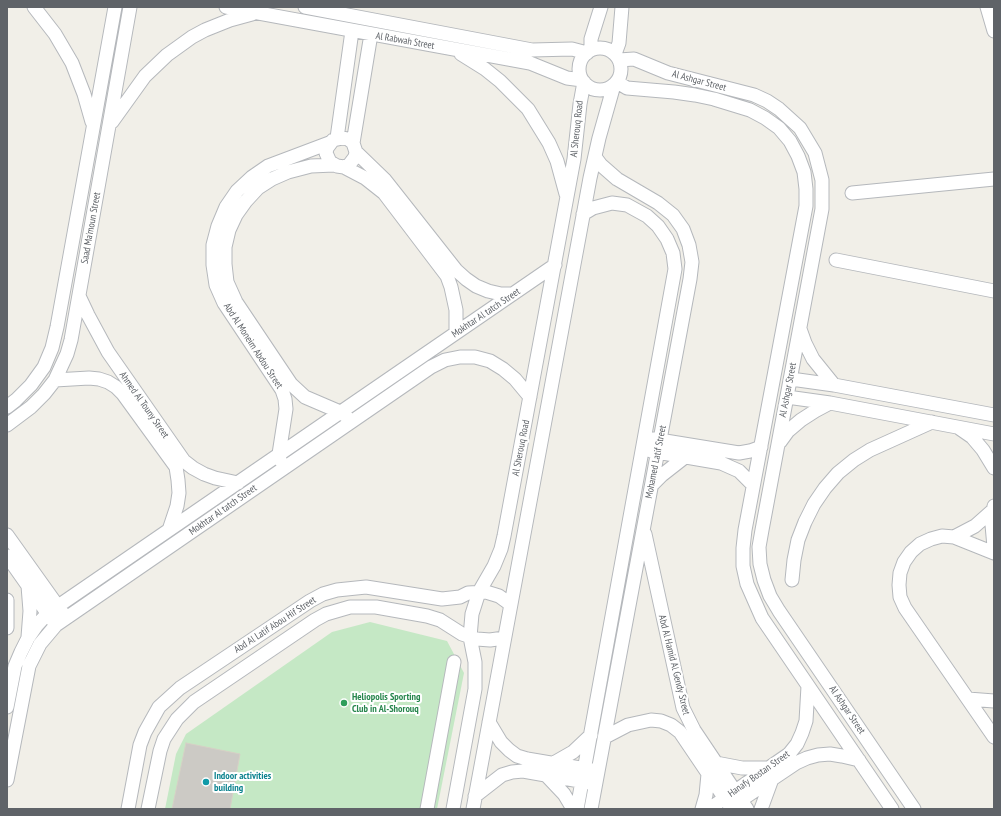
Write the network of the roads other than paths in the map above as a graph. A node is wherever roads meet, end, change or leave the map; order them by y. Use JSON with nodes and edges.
{"nodes":[{"id":1,"x":34,"y":7,"type":"edge"},
{"id":2,"x":115,"y":7,"type":"edge"},
{"id":3,"x":130,"y":7,"type":"edge"},
{"id":4,"x":226,"y":7,"type":"edge"},
{"id":5,"x":301,"y":7,"type":"edge"},
{"id":6,"x":305,"y":7,"type":"edge"},
{"id":7,"x":601,"y":7,"type":"edge"},
{"id":8,"x":622,"y":7,"type":"edge"},
{"id":9,"x":987,"y":7,"type":"edge"},
{"id":10,"x":257,"y":13,"type":"junction"},
{"id":11,"x":298,"y":21,"type":"junction"},
{"id":12,"x":352,"y":31,"type":"junction"},
{"id":13,"x":994,"y":31,"type":"edge"},
{"id":14,"x":371,"y":34,"type":"junction"},
{"id":15,"x":451,"y":49,"type":"junction"},
{"id":16,"x":589,"y":52,"type":"junction"},
{"id":17,"x":531,"y":57,"type":"junction"},
{"id":18,"x":617,"y":57,"type":"junction"},
{"id":19,"x":583,"y":81,"type":"junction"},
{"id":20,"x":615,"y":84,"type":"junction"},
{"id":21,"x":93,"y":127,"type":"junction"},
{"id":22,"x":108,"y":127,"type":"junction"},
{"id":23,"x":333,"y":141,"type":"junction"},
{"id":24,"x":354,"y":148,"type":"junction"},
{"id":25,"x":595,"y":157,"type":"junction"},
{"id":26,"x":339,"y":166,"type":"junction"},
{"id":27,"x":994,"y":179,"type":"edge"},
{"id":28,"x":852,"y":193,"type":"dead end"},
{"id":29,"x":567,"y":198,"type":"junction"},
{"id":30,"x":583,"y":214,"type":"junction"},
{"id":31,"x":836,"y":260,"type":"dead end"},
{"id":32,"x":555,"y":265,"type":"junction"},
{"id":33,"x":791,"y":282,"type":"junction"},
{"id":34,"x":808,"y":286,"type":"junction"},
{"id":35,"x":994,"y":290,"type":"edge"},
{"id":36,"x":513,"y":294,"type":"junction"},
{"id":37,"x":79,"y":296,"type":"junction"},
{"id":38,"x":800,"y":329,"type":"junction"},
{"id":39,"x":456,"y":333,"type":"junction"},
{"id":40,"x":415,"y":361,"type":"junction"},
{"id":41,"x":422,"y":373,"type":"junction"},
{"id":42,"x":791,"y":379,"type":"junction"},
{"id":43,"x":55,"y":380,"type":"junction"},
{"id":44,"x":834,"y":385,"type":"junction"},
{"id":45,"x":530,"y":397,"type":"junction"},
{"id":46,"x":787,"y":397,"type":"junction"},
{"id":47,"x":136,"y":402,"type":"junction"},
{"id":48,"x":830,"y":403,"type":"junction"},
{"id":49,"x":7,"y":407,"type":"edge"},
{"id":50,"x":340,"y":412,"type":"junction"},
{"id":51,"x":994,"y":415,"type":"edge"},
{"id":52,"x":932,"y":422,"type":"junction"},
{"id":53,"x":349,"y":423,"type":"junction"},
{"id":54,"x":7,"y":425,"type":"edge"},
{"id":55,"x":958,"y":427,"type":"junction"},
{"id":56,"x":994,"y":434,"type":"edge"},
{"id":57,"x":644,"y":444,"type":"junction"},
{"id":58,"x":659,"y":446,"type":"junction"},
{"id":59,"x":778,"y":446,"type":"junction"},
{"id":60,"x":761,"y":447,"type":"junction"},
{"id":61,"x":279,"y":454,"type":"junction"},
{"id":62,"x":685,"y":457,"type":"junction"},
{"id":63,"x":286,"y":466,"type":"junction"},
{"id":64,"x":994,"y":468,"type":"edge"},
{"id":65,"x":238,"y":482,"type":"junction"},
{"id":66,"x":652,"y":485,"type":"junction"},
{"id":67,"x":753,"y":485,"type":"junction"},
{"id":68,"x":207,"y":504,"type":"junction"},
{"id":69,"x":994,"y":507,"type":"edge"},
{"id":70,"x":215,"y":516,"type":"junction"},
{"id":71,"x":644,"y":528,"type":"junction"},
{"id":72,"x":168,"y":531,"type":"junction"},
{"id":73,"x":7,"y":535,"type":"edge"},
{"id":74,"x":954,"y":537,"type":"junction"},
{"id":75,"x":994,"y":547,"type":"edge"},
{"id":76,"x":994,"y":553,"type":"edge"},
{"id":77,"x":7,"y":556,"type":"edge"},
{"id":78,"x":792,"y":580,"type":"dead end"},
{"id":79,"x":27,"y":585,"type":"junction"},
{"id":80,"x":479,"y":592,"type":"junction"},
{"id":81,"x":7,"y":600,"type":"edge"},
{"id":82,"x":510,"y":604,"type":"junction"},
{"id":83,"x":52,"y":610,"type":"junction"},
{"id":84,"x":61,"y":622,"type":"junction"},
{"id":85,"x":7,"y":628,"type":"edge"},
{"id":86,"x":792,"y":629,"type":"junction"},
{"id":87,"x":470,"y":637,"type":"junction"},
{"id":88,"x":28,"y":638,"type":"junction"},
{"id":89,"x":504,"y":638,"type":"junction"},
{"id":90,"x":776,"y":640,"type":"junction"},
{"id":91,"x":454,"y":662,"type":"dead end"},
{"id":92,"x":11,"y":665,"type":"edge"},
{"id":93,"x":808,"y":686,"type":"junction"},
{"id":94,"x":968,"y":699,"type":"junction"},
{"id":95,"x":994,"y":701,"type":"edge"},
{"id":96,"x":7,"y":707,"type":"edge"},
{"id":97,"x":488,"y":722,"type":"junction"},
{"id":98,"x":591,"y":735,"type":"junction"},
{"id":99,"x":604,"y":736,"type":"junction"},
{"id":100,"x":994,"y":736,"type":"edge"},
{"id":101,"x":858,"y":760,"type":"junction"},
{"id":102,"x":716,"y":763,"type":"junction"},
{"id":103,"x":549,"y":769,"type":"junction"},
{"id":104,"x":770,"y":773,"type":"junction"},
{"id":105,"x":708,"y":774,"type":"junction"},
{"id":106,"x":584,"y":775,"type":"junction"},
{"id":107,"x":597,"y":777,"type":"junction"},
{"id":108,"x":7,"y":780,"type":"edge"},
{"id":109,"x":475,"y":796,"type":"junction"},
{"id":110,"x":734,"y":803,"type":"edge"},
{"id":111,"x":128,"y":809,"type":"edge"},
{"id":112,"x":148,"y":809,"type":"edge"},
{"id":113,"x":427,"y":809,"type":"edge"},
{"id":114,"x":453,"y":809,"type":"edge"},
{"id":115,"x":473,"y":809,"type":"edge"},
{"id":116,"x":573,"y":809,"type":"edge"},
{"id":117,"x":577,"y":809,"type":"edge"},
{"id":118,"x":591,"y":809,"type":"edge"},
{"id":119,"x":702,"y":809,"type":"edge"},
{"id":120,"x":709,"y":809,"type":"edge"},
{"id":121,"x":761,"y":809,"type":"edge"},
{"id":122,"x":892,"y":809,"type":"edge"},
{"id":123,"x":914,"y":809,"type":"edge"}],
"edges":[{"from":1,"to":21,"type":"street"},
{"from":2,"to":21,"type":"street","name":"Saad Ma'moun Street"},
{"from":3,"to":22,"type":"street","name":"Saad Ma'moun Street"},
{"from":4,"to":10,"type":"street","name":"Al Rabwah Street"},
{"from":5,"to":11,"type":"street"},
{"from":6,"to":17,"type":"street","name":"Al Rabwah Street"},
{"from":7,"to":16,"type":"street"},
{"from":8,"to":18,"type":"street"},
{"from":9,"to":13,"type":"street"},
{"from":10,"to":11,"type":"street","name":"Al Rabwah Street"},
{"from":10,"to":22,"type":"street"},
{"from":11,"to":12,"type":"street","name":"Al Rabwah Street"},
{"from":12,"to":14,"type":"street","name":"Al Rabwah Street"},
{"from":12,"to":23,"type":"street"},
{"from":14,"to":15,"type":"street","name":"Al Rabwah Street"},
{"from":14,"to":24,"type":"street"},
{"from":15,"to":17,"type":"street","name":"Al Rabwah Street"},
{"from":15,"to":29,"type":"street"},
{"from":16,"to":17,"type":"street","name":"Al Rabwah Street"},
{"from":16,"to":18,"type":"street"},
{"from":16,"to":19,"type":"street"},
{"from":17,"to":19,"type":"street","name":"Al Rabwah Street"},
{"from":18,"to":20,"type":"street"},
{"from":18,"to":34,"type":"street","name":"Al Ashgar Street"},
{"from":19,"to":20,"type":"street"},
{"from":19,"to":29,"type":"street","name":"Al Sherouq Road"},
{"from":20,"to":25,"type":"street","name":"Al Sherouq Road"},
{"from":20,"to":33,"type":"street","name":"Al Ashgar Street"},
{"from":21,"to":49,"type":"street","name":"Saad Ma'moun Street"},
{"from":22,"to":37,"type":"street","name":"Saad Ma'moun Street"},
{"from":23,"to":24,"type":"street"},
{"from":23,"to":26,"type":"street"},
{"from":23,"to":61,"type":"street","name":"Abd Al Moneim Abdou Street"},
{"from":24,"to":26,"type":"street"},
{"from":24,"to":36,"type":"street"},
{"from":25,"to":30,"type":"street","name":"Al Sherouq Road"},
{"from":25,"to":58,"type":"street","name":"Mohamed Latif Street"},
{"from":26,"to":39,"type":"street"},
{"from":26,"to":50,"type":"street","name":"Abd Al Moneim Abdou Street"},
{"from":27,"to":28,"type":"street"},
{"from":29,"to":32,"type":"street","name":"Al Sherouq Road"},
{"from":30,"to":57,"type":"street","name":"Mohamed Latif Street"},
{"from":30,"to":82,"type":"street","name":"Al Sherouq Road"},
{"from":31,"to":35,"type":"street"},
{"from":32,"to":36,"type":"street","name":"Mokhtar Al tatch Street"},
{"from":32,"to":45,"type":"street","name":"Al Sherouq Road"},
{"from":33,"to":34,"type":"street"},
{"from":33,"to":60,"type":"street","name":"Al Ashgar Street"},
{"from":34,"to":38,"type":"street","name":"Al Ashgar Street"},
{"from":36,"to":39,"type":"street","name":"Mokhtar Al tatch Street"},
{"from":37,"to":43,"type":"street","name":"Saad Ma'moun Street"},
{"from":37,"to":47,"type":"street","name":"Ahmed Al Touny Street"},
{"from":38,"to":42,"type":"street","name":"Al Ashgar Street"},
{"from":38,"to":44,"type":"street"},
{"from":39,"to":40,"type":"street","name":"Mokhtar Al tatch Street"},
{"from":40,"to":41,"type":"street"},
{"from":40,"to":50,"type":"street","name":"Mokhtar Al tatch Street"},
{"from":41,"to":45,"type":"street","name":"Mokhtar Al tatch Street"},
{"from":41,"to":53,"type":"street","name":"Mokhtar Al tatch Street"},
{"from":42,"to":44,"type":"street"},
{"from":42,"to":46,"type":"street","name":"Al Ashgar Street"},
{"from":43,"to":47,"type":"street","name":"Ahmed Al Touny Street"},
{"from":43,"to":54,"type":"street","name":"Saad Ma'moun Street"},
{"from":44,"to":51,"type":"street"},
{"from":45,"to":80,"type":"street","name":"Al Sherouq Road"},
{"from":46,"to":48,"type":"street"},
{"from":46,"to":59,"type":"street","name":"Al Ashgar Street"},
{"from":47,"to":65,"type":"street","name":"Ahmed Al Touny Street"},
{"from":47,"to":72,"type":"street","name":"Ahmed Al Touny Street"},
{"from":48,"to":52,"type":"street"},
{"from":48,"to":59,"type":"street"},
{"from":50,"to":53,"type":"street","name":"Abd Al Moneim Abdou Street"},
{"from":50,"to":61,"type":"street","name":"Mokhtar Al tatch Street"},
{"from":52,"to":55,"type":"street"},
{"from":52,"to":78,"type":"street"},
{"from":53,"to":63,"type":"street","name":"Mokhtar Al tatch Street"},
{"from":55,"to":56,"type":"street"},
{"from":55,"to":64,"type":"street"},
{"from":57,"to":58,"type":"street"},
{"from":57,"to":98,"type":"street","name":"Mohamed Latif Street"},
{"from":58,"to":60,"type":"street"},
{"from":58,"to":62,"type":"street"},
{"from":58,"to":66,"type":"street","name":"Mohamed Latif Street"},
{"from":59,"to":86,"type":"street","name":"Al Ashgar Street"},
{"from":60,"to":67,"type":"street","name":"Al Ashgar Street"},
{"from":61,"to":63,"type":"street"},
{"from":61,"to":65,"type":"street","name":"Mokhtar Al tatch Street"},
{"from":62,"to":66,"type":"street"},
{"from":62,"to":67,"type":"street"},
{"from":63,"to":70,"type":"street","name":"Mokhtar Al tatch Street"},
{"from":65,"to":68,"type":"street","name":"Mokhtar Al tatch Street"},
{"from":66,"to":71,"type":"street","name":"Mohamed Latif Street"},
{"from":67,"to":90,"type":"street","name":"Al Ashgar Street"},
{"from":68,"to":70,"type":"street"},
{"from":68,"to":72,"type":"street","name":"Mokhtar Al tatch Street"},
{"from":69,"to":74,"type":"street"},
{"from":69,"to":75,"type":"street"},
{"from":70,"to":84,"type":"street","name":"Mokhtar Al tatch Street"},
{"from":71,"to":99,"type":"street","name":"Mohamed Latif Street"},
{"from":71,"to":102,"type":"street","name":"Abd Al Hamid Al Gendy Street"},
{"from":72,"to":83,"type":"street","name":"Mokhtar Al tatch Street"},
{"from":73,"to":83,"type":"street"},
{"from":74,"to":76,"type":"street"},
{"from":74,"to":94,"type":"street"},
{"from":77,"to":79,"type":"street"},
{"from":79,"to":83,"type":"street"},
{"from":79,"to":88,"type":"street"},
{"from":80,"to":82,"type":"street","name":"Abd Al Latif Abou Hif Street"},
{"from":80,"to":87,"type":"street","name":"Al Sherouq Road"},
{"from":80,"to":111,"type":"street","name":"Abd Al Latif Abou Hif Street"},
{"from":81,"to":85,"type":"street"},
{"from":82,"to":89,"type":"street","name":"Al Sherouq Road"},
{"from":83,"to":84,"type":"street"},
{"from":83,"to":88,"type":"street","name":"Mokhtar Al tatch Street"},
{"from":84,"to":108,"type":"street","name":"Mokhtar Al tatch Street"},
{"from":86,"to":90,"type":"street"},
{"from":86,"to":123,"type":"street","name":"Al Ashgar Street"},
{"from":87,"to":89,"type":"street","name":"Abd Al Latif Abou Hif Street"},
{"from":87,"to":112,"type":"street","name":"Abd Al Latif Abou Hif Street"},
{"from":87,"to":114,"type":"street","name":"Al Sherouq Road"},
{"from":88,"to":92,"type":"street","name":"Mokhtar Al tatch Street"},
{"from":89,"to":97,"type":"street","name":"Al Sherouq Road"},
{"from":90,"to":93,"type":"street","name":"Al Ashgar Street"},
{"from":91,"to":113,"type":"street"},
{"from":92,"to":96,"type":"street","name":"Mokhtar Al tatch Street"},
{"from":93,"to":101,"type":"street","name":"Al Ashgar Street"},
{"from":93,"to":104,"type":"street","name":"Hanafy Bostan Street"},
{"from":94,"to":95,"type":"street"},
{"from":94,"to":100,"type":"street"},
{"from":97,"to":103,"type":"street"},
{"from":97,"to":109,"type":"street","name":"Al Sherouq Road"},
{"from":98,"to":103,"type":"street"},
{"from":98,"to":106,"type":"street","name":"Mohamed Latif Street"},
{"from":99,"to":105,"type":"street","name":"Abd Al Hamid Al Gendy Street"},
{"from":99,"to":107,"type":"street","name":"Mohamed Latif Street"},
{"from":101,"to":104,"type":"street","name":"Hanafy Bostan Street"},
{"from":101,"to":122,"type":"street","name":"Al Ashgar Street"},
{"from":102,"to":104,"type":"street"},
{"from":102,"to":110,"type":"street","name":"Abd Al Hamid Al Gendy Street"},
{"from":103,"to":106,"type":"street"},
{"from":103,"to":109,"type":"street"},
{"from":103,"to":116,"type":"street"},
{"from":104,"to":110,"type":"street","name":"Hanafy Bostan Street"},
{"from":104,"to":121,"type":"street"},
{"from":105,"to":110,"type":"street","name":"Abd Al Hamid Al Gendy Street"},
{"from":105,"to":119,"type":"street"},
{"from":106,"to":107,"type":"street"},
{"from":106,"to":117,"type":"street","name":"Mohamed Latif Street"},
{"from":107,"to":118,"type":"street","name":"Mohamed Latif Street"},
{"from":109,"to":115,"type":"street","name":"Al Sherouq Road"},
{"from":110,"to":120,"type":"street","name":"Hanafy Bostan Street"}]}
